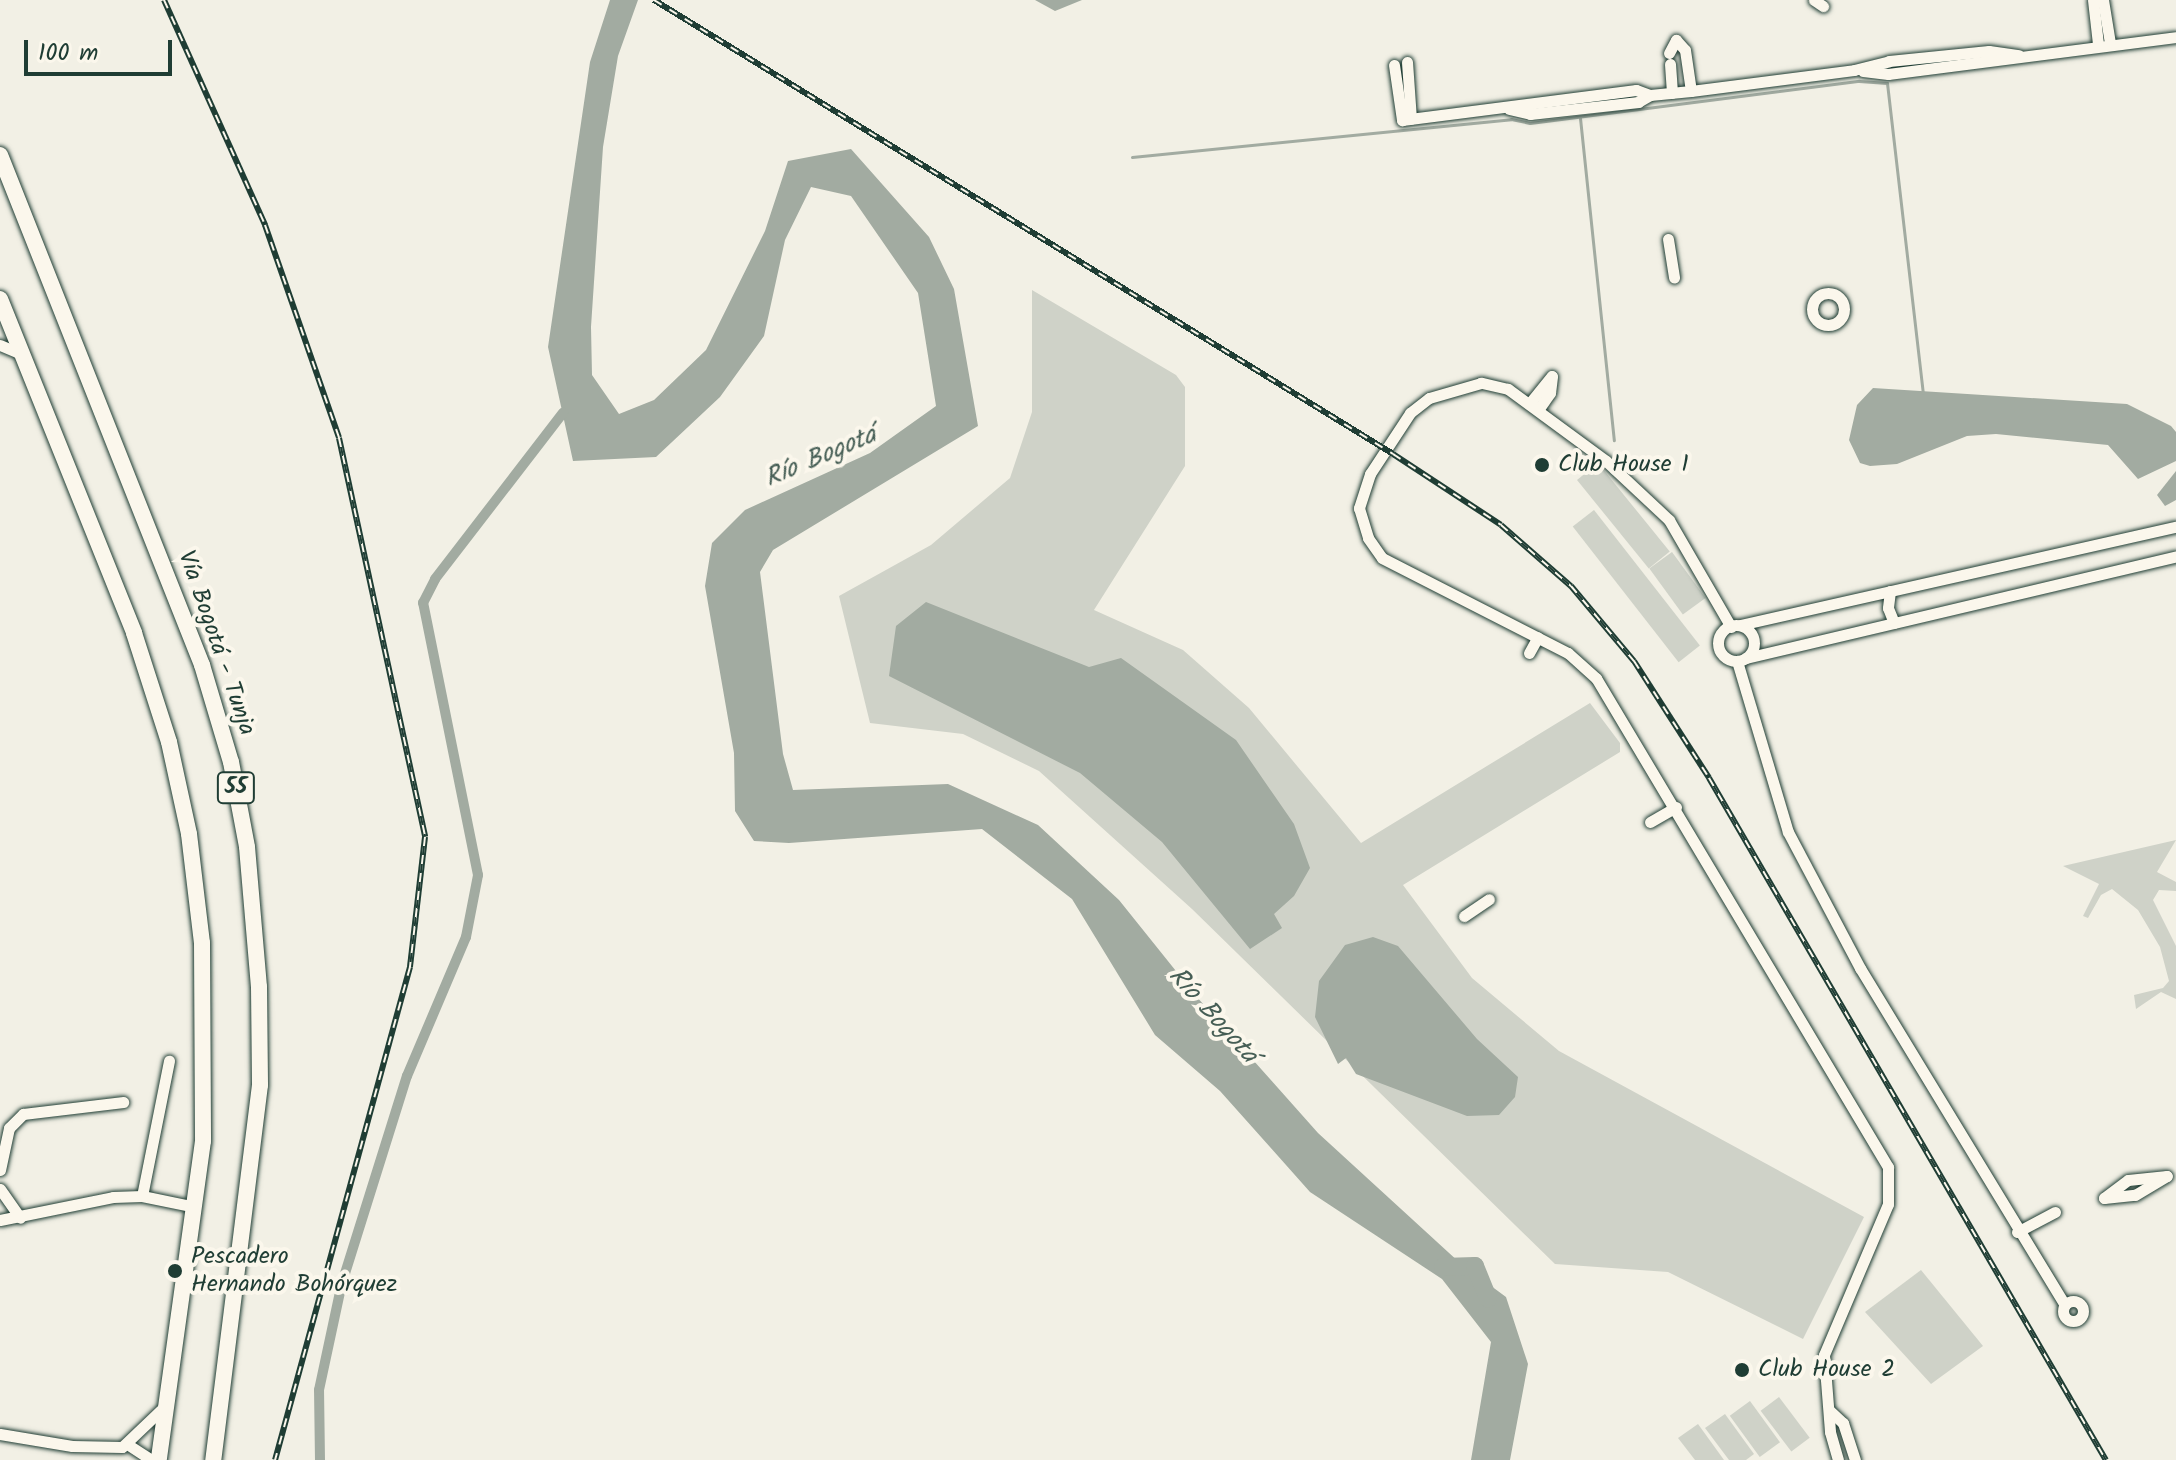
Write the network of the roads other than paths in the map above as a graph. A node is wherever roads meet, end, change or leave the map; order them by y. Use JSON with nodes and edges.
{"nodes":[{"id":1,"x":2093,"y":0,"type":"edge"},
{"id":2,"x":2103,"y":0,"type":"edge"},
{"id":3,"x":2176,"y":37,"type":"edge"},
{"id":4,"x":2104,"y":43,"type":"junction"},
{"id":5,"x":1407,"y":62,"type":"dead end"},
{"id":6,"x":1394,"y":65,"type":"dead end"},
{"id":7,"x":1691,"y":91,"type":"junction"},
{"id":8,"x":1672,"y":93,"type":"junction"},
{"id":9,"x":1406,"y":119,"type":"junction"},
{"id":10,"x":0,"y":155,"type":"edge"},
{"id":11,"x":1668,"y":239,"type":"dead end"},
{"id":12,"x":1674,"y":278,"type":"dead end"},
{"id":13,"x":0,"y":303,"type":"edge"},
{"id":14,"x":0,"y":345,"type":"edge"},
{"id":15,"x":23,"y":355,"type":"junction"},
{"id":16,"x":2176,"y":527,"type":"edge"},
{"id":17,"x":2176,"y":556,"type":"edge"},
{"id":18,"x":1890,"y":591,"type":"junction"},
{"id":19,"x":1894,"y":623,"type":"junction"},
{"id":20,"x":1736,"y":626,"type":"junction"},
{"id":21,"x":1538,"y":637,"type":"junction"},
{"id":22,"x":1529,"y":653,"type":"dead end"},
{"id":23,"x":1742,"y":660,"type":"junction"},
{"id":24,"x":1676,"y":807,"type":"junction"},
{"id":25,"x":1650,"y":822,"type":"dead end"},
{"id":26,"x":1489,"y":899,"type":"dead end"},
{"id":27,"x":1464,"y":916,"type":"dead end"},
{"id":28,"x":169,"y":1061,"type":"dead end"},
{"id":29,"x":123,"y":1102,"type":"dead end"},
{"id":30,"x":0,"y":1170,"type":"edge"},
{"id":31,"x":2167,"y":1176,"type":"joint"},
{"id":32,"x":0,"y":1189,"type":"edge"},
{"id":33,"x":142,"y":1196,"type":"junction"},
{"id":34,"x":195,"y":1207,"type":"junction"},
{"id":35,"x":2055,"y":1212,"type":"dead end"},
{"id":36,"x":20,"y":1218,"type":"junction"},
{"id":37,"x":0,"y":1220,"type":"edge"},
{"id":38,"x":2017,"y":1232,"type":"junction"},
{"id":39,"x":2065,"y":1305,"type":"dead end"},
{"id":40,"x":164,"y":1407,"type":"junction"},
{"id":41,"x":1830,"y":1411,"type":"junction"},
{"id":42,"x":0,"y":1434,"type":"edge"},
{"id":43,"x":127,"y":1444,"type":"junction"},
{"id":44,"x":152,"y":1460,"type":"edge"},
{"id":45,"x":159,"y":1460,"type":"edge"},
{"id":46,"x":213,"y":1460,"type":"edge"},
{"id":47,"x":1838,"y":1460,"type":"edge"},
{"id":48,"x":1855,"y":1460,"type":"edge"}],
"edges":[{"from":1,"to":4,"type":"street"},
{"from":2,"to":4,"type":"street"},
{"from":3,"to":4,"type":"street"},
{"from":4,"to":7,"type":"street"},
{"from":5,"to":9,"type":"street"},
{"from":6,"to":9,"type":"street"},
{"from":7,"to":8,"type":"street"},
{"from":7,"to":8,"type":"street"},
{"from":8,"to":9,"type":"street"},
{"from":10,"to":46,"type":"highway","name":"Vía Bogotá - Tunja","number":"55"},
{"from":11,"to":12,"type":"street"},
{"from":13,"to":15,"type":"highway","number":"55"},
{"from":14,"to":15,"type":"street"},
{"from":15,"to":34,"type":"highway","number":"55"},
{"from":16,"to":18,"type":"street"},
{"from":17,"to":19,"type":"street"},
{"from":18,"to":19,"type":"street"},
{"from":18,"to":20,"type":"street"},
{"from":19,"to":23,"type":"street"},
{"from":20,"to":21,"type":"street"},
{"from":20,"to":23,"type":"street"},
{"from":20,"to":23,"type":"street"},
{"from":21,"to":22,"type":"street"},
{"from":21,"to":24,"type":"street"},
{"from":23,"to":38,"type":"street"},
{"from":24,"to":25,"type":"street"},
{"from":24,"to":41,"type":"street"},
{"from":26,"to":27,"type":"street"},
{"from":28,"to":33,"type":"street"},
{"from":29,"to":30,"type":"street"},
{"from":31,"to":31,"type":"street"},
{"from":32,"to":36,"type":"street"},
{"from":33,"to":34,"type":"street"},
{"from":33,"to":36,"type":"street"},
{"from":34,"to":40,"type":"highway","number":"55"},
{"from":35,"to":38,"type":"street"},
{"from":36,"to":37,"type":"street"},
{"from":38,"to":39,"type":"street"},
{"from":40,"to":43,"type":"street"},
{"from":40,"to":45,"type":"highway","number":"55"},
{"from":41,"to":47,"type":"street"},
{"from":41,"to":48,"type":"street"},
{"from":42,"to":43,"type":"street"},
{"from":43,"to":44,"type":"street"}]}
